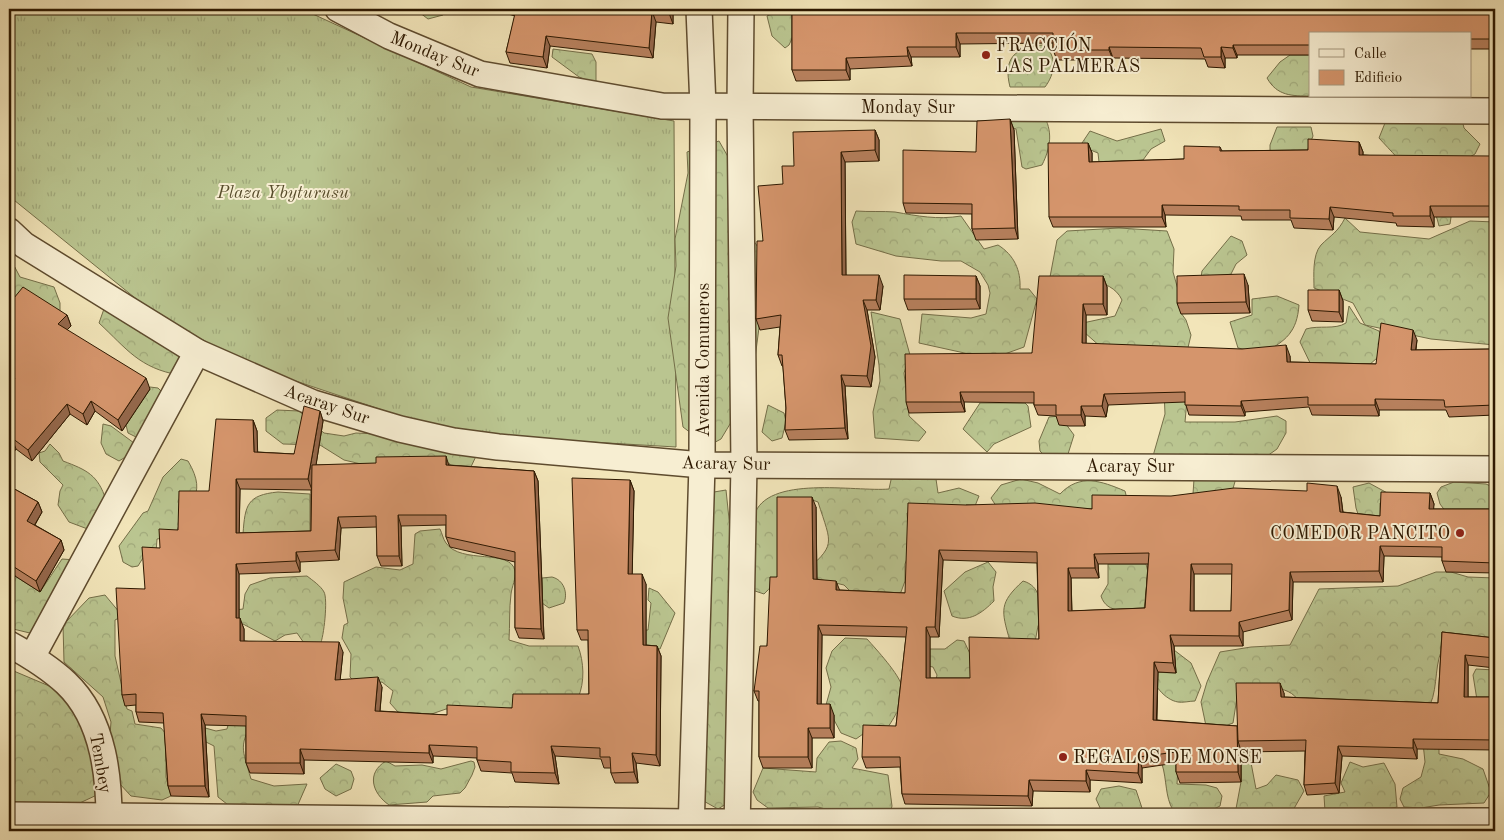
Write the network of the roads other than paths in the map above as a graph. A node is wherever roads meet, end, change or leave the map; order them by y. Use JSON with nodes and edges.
{"nodes":[{"id":1,"x":338,"y":9,"type":"edge"},
{"id":2,"x":699,"y":9,"type":"edge"},
{"id":3,"x":741,"y":9,"type":"edge"},
{"id":4,"x":740,"y":106,"type":"junction"},
{"id":5,"x":703,"y":107,"type":"junction"},
{"id":6,"x":1495,"y":111,"type":"edge"},
{"id":7,"x":9,"y":231,"type":"edge"},
{"id":8,"x":197,"y":352,"type":"junction"},
{"id":9,"x":702,"y":464,"type":"junction"},
{"id":10,"x":744,"y":464,"type":"junction"},
{"id":11,"x":1495,"y":468,"type":"edge"},
{"id":12,"x":9,"y":644,"type":"edge"},
{"id":13,"x":32,"y":657,"type":"junction"},
{"id":14,"x":9,"y":815,"type":"edge"},
{"id":15,"x":1495,"y":821,"type":"edge"},
{"id":16,"x":109,"y":824,"type":"edge"},
{"id":17,"x":1446,"y":826,"type":"edge"},
{"id":18,"x":691,"y":827,"type":"edge"},
{"id":19,"x":737,"y":827,"type":"edge"}],
"edges":[{"from":1,"to":5,"type":"street","name":"Monday Sur"},
{"from":2,"to":5,"type":"street","name":"Avenida Comuneros"},
{"from":3,"to":4,"type":"street"},
{"from":4,"to":5,"type":"street","name":"Monday Sur"},
{"from":4,"to":6,"type":"street","name":"Monday Sur"},
{"from":4,"to":10,"type":"street"},
{"from":5,"to":9,"type":"street","name":"Avenida Comuneros"},
{"from":7,"to":8,"type":"street","name":"Acaray Sur"},
{"from":8,"to":9,"type":"street","name":"Acaray Sur"},
{"from":8,"to":13,"type":"street"},
{"from":9,"to":10,"type":"street","name":"Acaray Sur"},
{"from":9,"to":18,"type":"street","name":"Avenida Comuneros"},
{"from":10,"to":11,"type":"street","name":"Acaray Sur"},
{"from":10,"to":19,"type":"street"},
{"from":12,"to":13,"type":"street","name":"Tembey"},
{"from":13,"to":16,"type":"street","name":"Tembey"},
{"from":14,"to":16,"type":"street"},
{"from":15,"to":17,"type":"street"},
{"from":16,"to":18,"type":"street"},
{"from":17,"to":19,"type":"street"},
{"from":18,"to":19,"type":"street"}]}
